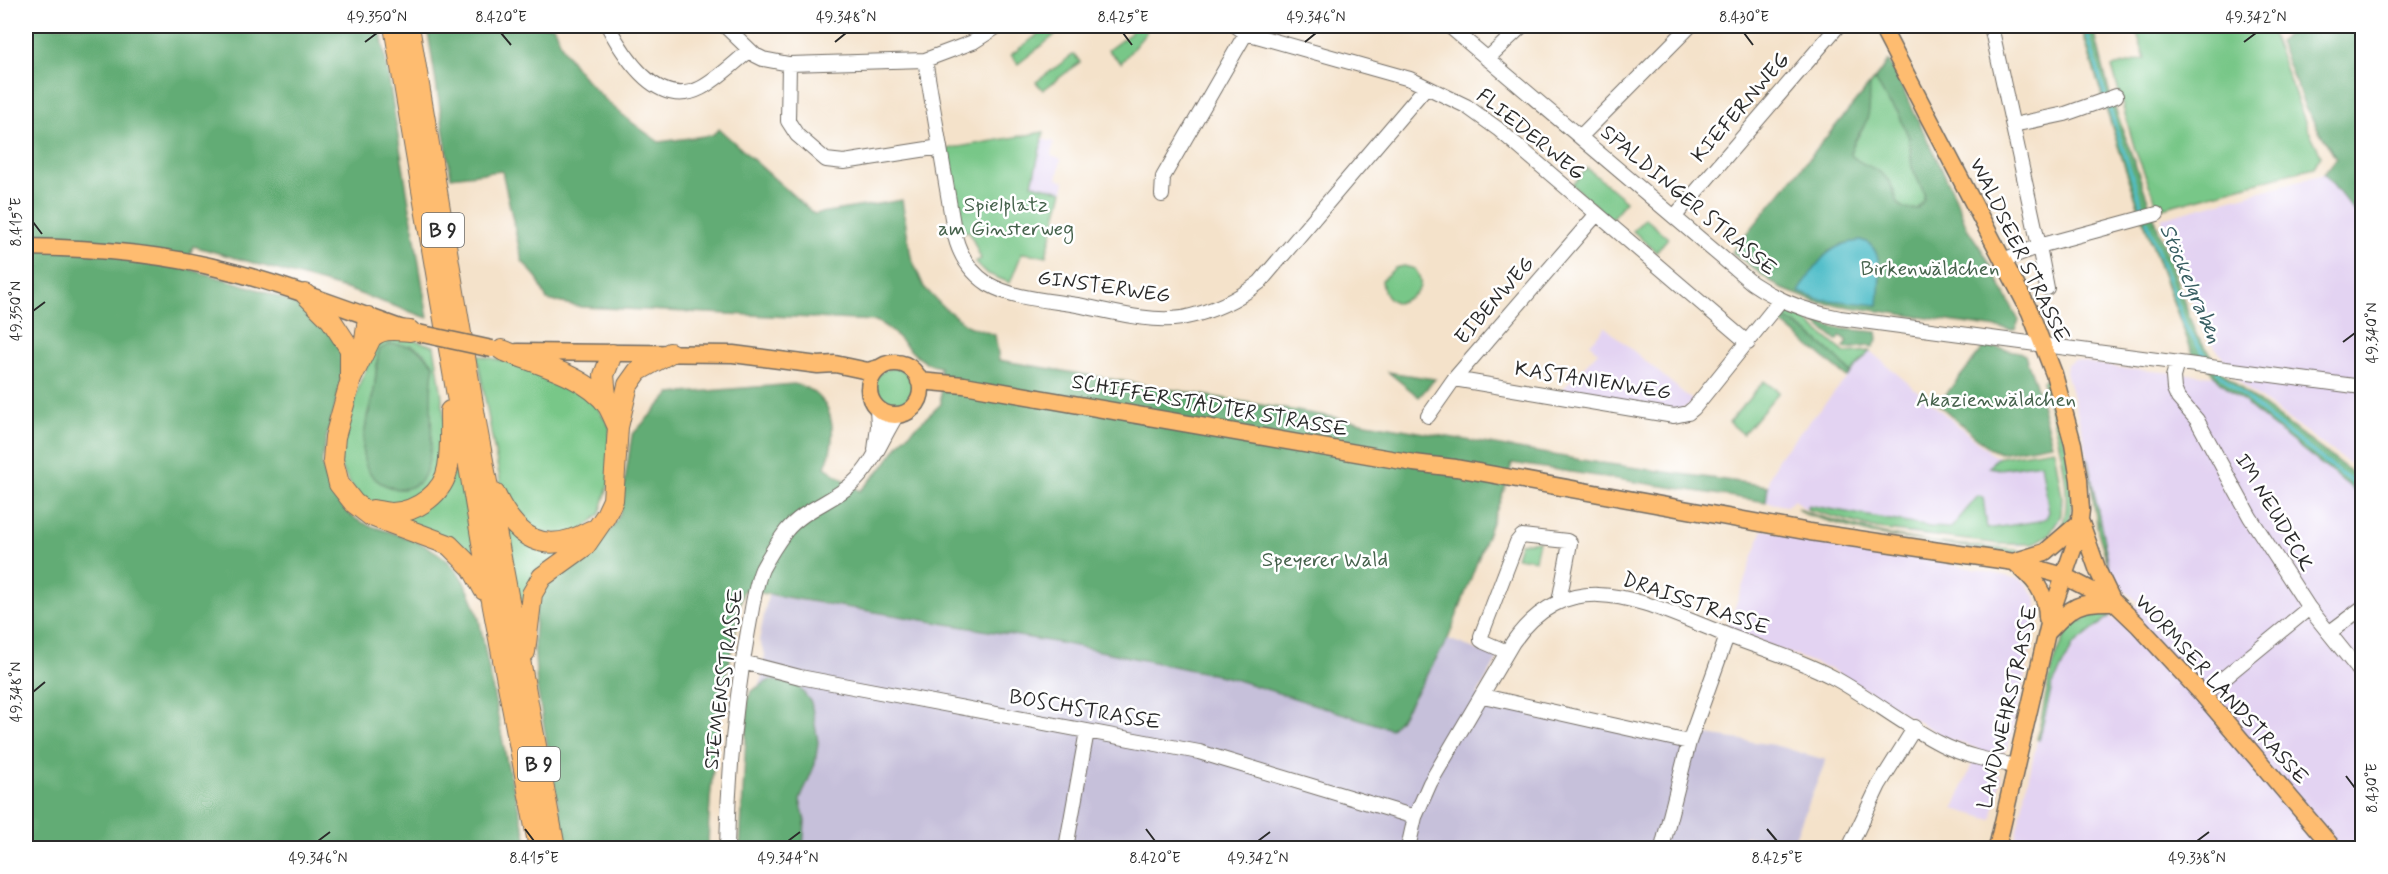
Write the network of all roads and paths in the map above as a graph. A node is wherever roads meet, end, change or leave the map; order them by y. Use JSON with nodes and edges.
{"nodes":[{"id":1,"x":394,"y":26,"type":"edge"},
{"id":2,"x":409,"y":26,"type":"edge"},
{"id":3,"x":608,"y":26,"type":"edge"},
{"id":4,"x":725,"y":26,"type":"edge"},
{"id":5,"x":998,"y":26,"type":"edge"},
{"id":6,"x":1449,"y":26,"type":"edge"},
{"id":7,"x":1522,"y":26,"type":"edge"},
{"id":8,"x":1690,"y":26,"type":"edge"},
{"id":9,"x":1838,"y":26,"type":"edge"},
{"id":10,"x":1881,"y":26,"type":"edge"},
{"id":11,"x":1990,"y":26,"type":"edge"},
{"id":12,"x":1241,"y":29,"type":"edge"},
{"id":13,"x":749,"y":51,"type":"junction"},
{"id":14,"x":1487,"y":59,"type":"junction"},
{"id":15,"x":925,"y":60,"type":"junction"},
{"id":16,"x":789,"y":64,"type":"junction"},
{"id":17,"x":1426,"y":87,"type":"junction"},
{"id":18,"x":2110,"y":98,"type":"dead end"},
{"id":19,"x":2013,"y":125,"type":"junction"},
{"id":20,"x":1580,"y":137,"type":"junction"},
{"id":21,"x":940,"y":147,"type":"junction"},
{"id":22,"x":1162,"y":195,"type":"dead end"},
{"id":23,"x":1596,"y":215,"type":"junction"},
{"id":24,"x":2150,"y":215,"type":"dead end"},
{"id":25,"x":1675,"y":216,"type":"junction"},
{"id":26,"x":2039,"y":246,"type":"junction"},
{"id":27,"x":26,"y":248,"type":"edge"},
{"id":28,"x":2003,"y":260,"type":"junction"},
{"id":29,"x":2047,"y":288,"type":"dead end"},
{"id":30,"x":304,"y":294,"type":"junction"},
{"id":31,"x":1780,"y":301,"type":"junction"},
{"id":32,"x":368,"y":316,"type":"junction"},
{"id":33,"x":414,"y":332,"type":"junction"},
{"id":34,"x":1748,"y":343,"type":"junction"},
{"id":35,"x":2044,"y":345,"type":"junction"},
{"id":36,"x":497,"y":350,"type":"junction"},
{"id":37,"x":356,"y":353,"type":"junction"},
{"id":38,"x":670,"y":353,"type":"junction"},
{"id":39,"x":612,"y":354,"type":"junction"},
{"id":40,"x":2177,"y":363,"type":"junction"},
{"id":41,"x":818,"y":365,"type":"junction"},
{"id":42,"x":879,"y":368,"type":"junction"},
{"id":43,"x":452,"y":369,"type":"junction"},
{"id":44,"x":1454,"y":379,"type":"junction"},
{"id":45,"x":920,"y":381,"type":"junction"},
{"id":46,"x":2362,"y":387,"type":"edge"},
{"id":47,"x":998,"y":392,"type":"junction"},
{"id":48,"x":869,"y":393,"type":"junction"},
{"id":49,"x":919,"y":399,"type":"junction"},
{"id":50,"x":615,"y":404,"type":"junction"},
{"id":51,"x":877,"y":408,"type":"junction"},
{"id":52,"x":897,"y":415,"type":"junction"},
{"id":53,"x":1428,"y":416,"type":"dead end"},
{"id":54,"x":873,"y":458,"type":"junction"},
{"id":55,"x":485,"y":473,"type":"junction"},
{"id":56,"x":360,"y":508,"type":"junction"},
{"id":57,"x":2080,"y":522,"type":"junction"},
{"id":58,"x":600,"y":525,"type":"junction"},
{"id":59,"x":2014,"y":562,"type":"junction"},
{"id":60,"x":2064,"y":576,"type":"junction"},
{"id":61,"x":1559,"y":602,"type":"junction"},
{"id":62,"x":2114,"y":602,"type":"junction"},
{"id":63,"x":493,"y":607,"type":"junction"},
{"id":64,"x":2308,"y":608,"type":"junction"},
{"id":65,"x":2362,"y":608,"type":"edge"},
{"id":66,"x":2330,"y":632,"type":"junction"},
{"id":67,"x":2046,"y":634,"type":"junction"},
{"id":68,"x":1727,"y":636,"type":"junction"},
{"id":69,"x":1507,"y":652,"type":"junction"},
{"id":70,"x":742,"y":662,"type":"junction"},
{"id":71,"x":2362,"y":674,"type":"edge"},
{"id":72,"x":522,"y":679,"type":"junction"},
{"id":73,"x":2202,"y":695,"type":"junction"},
{"id":74,"x":1483,"y":696,"type":"junction"},
{"id":75,"x":1914,"y":727,"type":"junction"},
{"id":76,"x":1087,"y":731,"type":"junction"},
{"id":77,"x":1689,"y":742,"type":"junction"},
{"id":78,"x":2016,"y":766,"type":"junction"},
{"id":79,"x":1415,"y":817,"type":"junction"},
{"id":80,"x":539,"y":849,"type":"edge"},
{"id":81,"x":555,"y":849,"type":"edge"},
{"id":82,"x":727,"y":849,"type":"edge"},
{"id":83,"x":1065,"y":849,"type":"edge"},
{"id":84,"x":1408,"y":849,"type":"edge"},
{"id":85,"x":1662,"y":849,"type":"edge"},
{"id":86,"x":1849,"y":849,"type":"edge"},
{"id":87,"x":1997,"y":849,"type":"edge"},
{"id":88,"x":2333,"y":849,"type":"edge"}],
"edges":[{"from":1,"to":43,"type":"highway","number":"B 9"},
{"from":2,"to":55,"type":"highway","number":"B 9"},
{"from":3,"to":13,"type":"street"},
{"from":4,"to":13,"type":"street"},
{"from":5,"to":15,"type":"street"},
{"from":6,"to":14,"type":"street","name":"SPALDINGER STRASSE"},
{"from":7,"to":14,"type":"street"},
{"from":8,"to":20,"type":"street"},
{"from":9,"to":25,"type":"street","name":"KIEFERNWEG"},
{"from":10,"to":28,"type":"main road","name":"WALDSEER STRASSE"},
{"from":11,"to":19,"type":"street"},
{"from":12,"to":17,"type":"street","name":"FLIEDERWEG"},
{"from":12,"to":22,"type":"street","name":"FLIEDERWEG"},
{"from":13,"to":16,"type":"street"},
{"from":14,"to":20,"type":"street","name":"SPALDINGER STRASSE"},
{"from":15,"to":16,"type":"street"},
{"from":15,"to":21,"type":"street","name":"GINSTERWEG"},
{"from":16,"to":21,"type":"street"},
{"from":17,"to":21,"type":"street","name":"GINSTERWEG"},
{"from":17,"to":23,"type":"street","name":"FLIEDERWEG"},
{"from":18,"to":19,"type":"street"},
{"from":19,"to":26,"type":"street"},
{"from":20,"to":25,"type":"street","name":"SPALDINGER STRASSE"},
{"from":23,"to":34,"type":"street","name":"FLIEDERWEG"},
{"from":23,"to":44,"type":"street","name":"EIBENWEG"},
{"from":24,"to":26,"type":"street"},
{"from":25,"to":31,"type":"street","name":"SPALDINGER STRASSE"},
{"from":26,"to":28,"type":"street"},
{"from":26,"to":29,"type":"street"},
{"from":27,"to":30,"type":"main road"},
{"from":28,"to":35,"type":"main road","name":"WALDSEER STRASSE"},
{"from":30,"to":32,"type":"main road"},
{"from":30,"to":37,"type":"highway"},
{"from":31,"to":34,"type":"street","name":"KASTANIENWEG"},
{"from":31,"to":35,"type":"street","name":"SPALDINGER STRASSE"},
{"from":32,"to":33,"type":"main road"},
{"from":32,"to":37,"type":"highway"},
{"from":33,"to":36,"type":"main road","bridge":true},
{"from":33,"to":37,"type":"highway"},
{"from":34,"to":44,"type":"street","name":"KASTANIENWEG"},
{"from":35,"to":40,"type":"street","name":"SPALDINGER STRASSE"},
{"from":35,"to":57,"type":"main road","name":"WALDSEER STRASSE"},
{"from":36,"to":39,"type":"main road"},
{"from":36,"to":50,"type":"highway"},
{"from":37,"to":56,"type":"highway"},
{"from":38,"to":39,"type":"main road"},
{"from":38,"to":41,"type":"main road"},
{"from":38,"to":50,"type":"highway"},
{"from":39,"to":50,"type":"highway"},
{"from":40,"to":46,"type":"street","name":"SPALDINGER STRASSE"},
{"from":40,"to":64,"type":"street","name":"IM NEUDECK"},
{"from":41,"to":42,"type":"main road"},
{"from":41,"to":48,"type":"main road"},
{"from":42,"to":45,"type":"main road"},
{"from":42,"to":48,"type":"main road"},
{"from":43,"to":56,"type":"highway"},
{"from":43,"to":63,"type":"highway","number":"B 9"},
{"from":44,"to":53,"type":"street","name":"EIBENWEG"},
{"from":45,"to":47,"type":"main road","name":"SCHIFFERSTADTER STRASSE"},
{"from":45,"to":49,"type":"main road"},
{"from":47,"to":49,"type":"main road","name":"SCHIFFERSTADTER STRASSE"},
{"from":47,"to":59,"type":"main road","name":"SCHIFFERSTADTER STRASSE"},
{"from":48,"to":51,"type":"main road"},
{"from":49,"to":52,"type":"main road"},
{"from":50,"to":58,"type":"highway"},
{"from":51,"to":52,"type":"main road"},
{"from":51,"to":54,"type":"street","name":"SIEMENSSTRASSE"},
{"from":52,"to":54,"type":"street","name":"SIEMENSSTRASSE"},
{"from":54,"to":70,"type":"street","name":"SIEMENSSTRASSE"},
{"from":55,"to":58,"type":"highway"},
{"from":55,"to":72,"type":"highway","number":"B 9"},
{"from":56,"to":63,"type":"highway"},
{"from":57,"to":59,"type":"main road"},
{"from":57,"to":60,"type":"main road","name":"WALDSEER STRASSE"},
{"from":57,"to":62,"type":"main road"},
{"from":58,"to":72,"type":"highway"},
{"from":59,"to":60,"type":"main road","name":"SCHIFFERSTADTER STRASSE"},
{"from":59,"to":67,"type":"main road"},
{"from":60,"to":62,"type":"main road","name":"WORMSER LANDSTRASSE"},
{"from":60,"to":67,"type":"main road","name":"LANDWEHRSTRASSE"},
{"from":61,"to":68,"type":"street","name":"DRAISSTRASSE"},
{"from":61,"to":69,"type":"street","name":"DRAISSTRASSE"},
{"from":61,"to":69,"type":"street"},
{"from":62,"to":67,"type":"main road"},
{"from":62,"to":73,"type":"main road","name":"WORMSER LANDSTRASSE"},
{"from":63,"to":80,"type":"highway","number":"B 9"},
{"from":64,"to":66,"type":"street","name":"IM NEUDECK"},
{"from":64,"to":73,"type":"street"},
{"from":65,"to":66,"type":"street"},
{"from":66,"to":71,"type":"street","name":"IM NEUDECK"},
{"from":67,"to":78,"type":"main road","name":"LANDWEHRSTRASSE"},
{"from":68,"to":75,"type":"street","name":"DRAISSTRASSE"},
{"from":68,"to":77,"type":"street"},
{"from":69,"to":74,"type":"street","name":"DRAISSTRASSE"},
{"from":70,"to":76,"type":"street","name":"BOSCHSTRASSE"},
{"from":70,"to":82,"type":"street","name":"SIEMENSSTRASSE"},
{"from":72,"to":81,"type":"highway","number":"B 9"},
{"from":73,"to":88,"type":"main road","name":"WORMSER LANDSTRASSE"},
{"from":74,"to":77,"type":"street"},
{"from":74,"to":79,"type":"street","name":"DRAISSTRASSE"},
{"from":75,"to":78,"type":"street","name":"DRAISSTRASSE"},
{"from":75,"to":86,"type":"street"},
{"from":76,"to":79,"type":"street","name":"BOSCHSTRASSE"},
{"from":76,"to":83,"type":"street"},
{"from":77,"to":85,"type":"street"},
{"from":78,"to":87,"type":"main road","name":"LANDWEHRSTRASSE"},
{"from":79,"to":84,"type":"street","name":"DRAISSTRASSE"}]}
